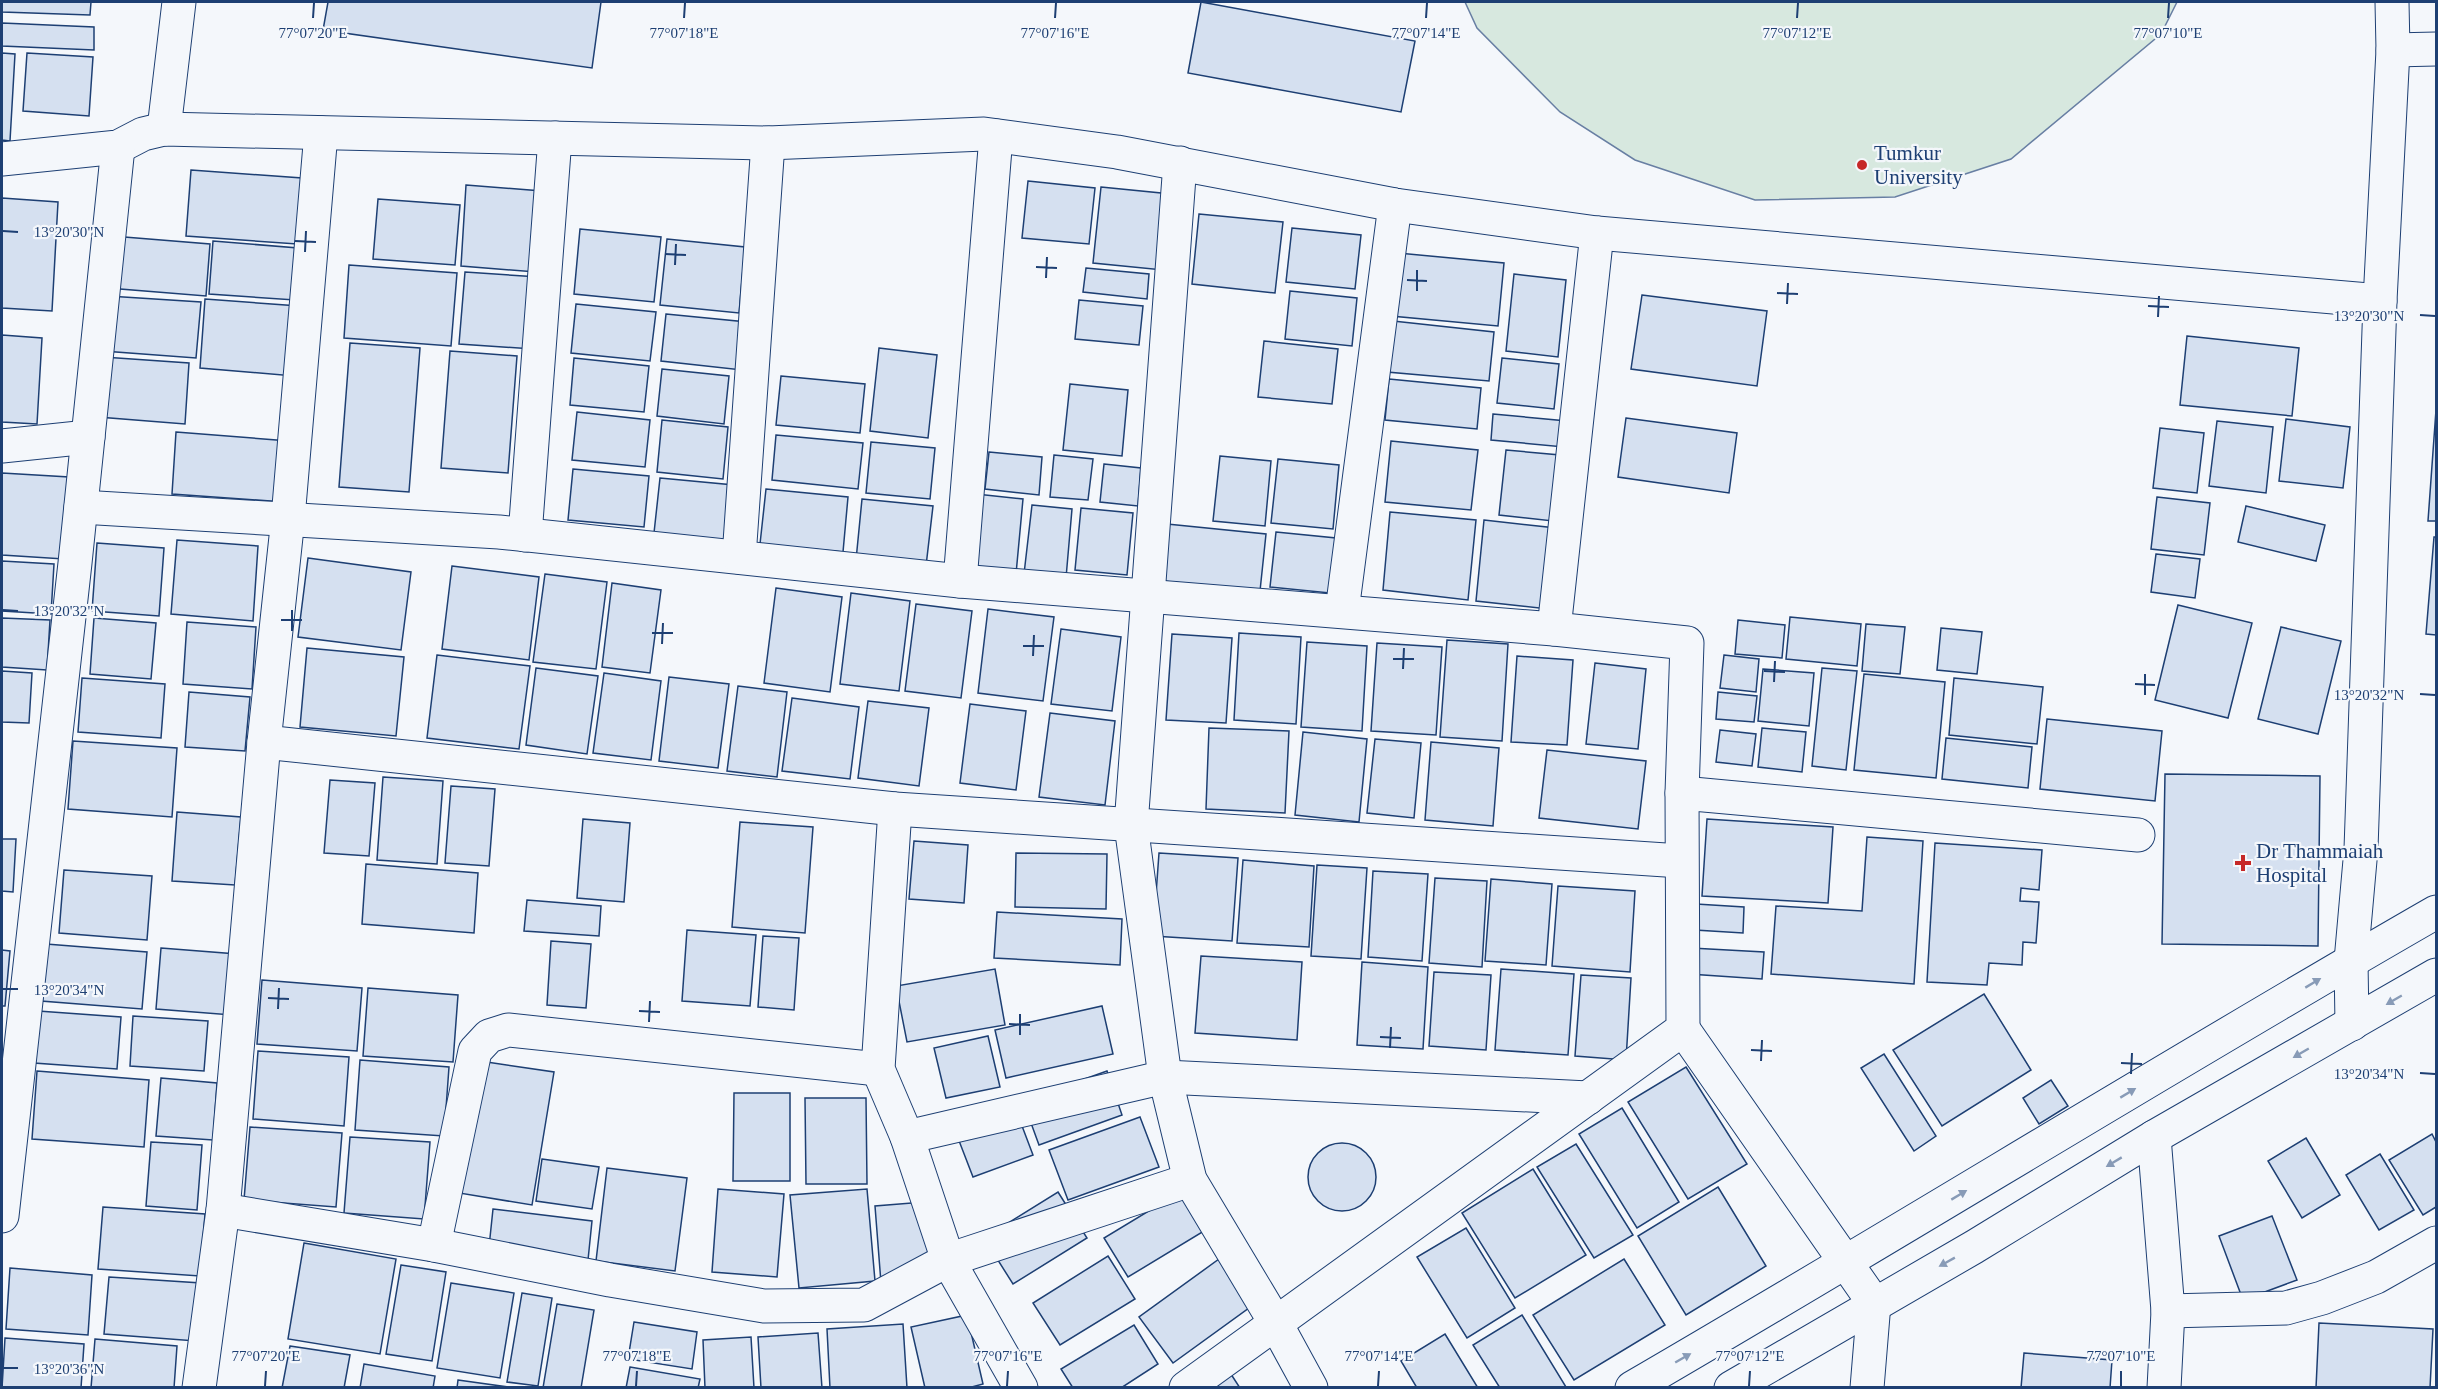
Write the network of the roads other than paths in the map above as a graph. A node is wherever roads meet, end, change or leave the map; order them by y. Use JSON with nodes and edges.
{"nodes":[{"id":1,"x":179,"y":2,"type":"edge"},
{"id":2,"x":2391,"y":2,"type":"edge"},
{"id":3,"x":2436,"y":49,"type":"edge"},
{"id":4,"x":2392,"y":50,"type":"junction"},
{"id":5,"x":164,"y":129,"type":"junction"},
{"id":6,"x":321,"y":133,"type":"junction"},
{"id":7,"x":996,"y":136,"type":"junction"},
{"id":8,"x":555,"y":138,"type":"junction"},
{"id":9,"x":768,"y":143,"type":"junction"},
{"id":10,"x":118,"y":147,"type":"junction"},
{"id":11,"x":2,"y":159,"type":"edge"},
{"id":12,"x":1180,"y":163,"type":"junction"},
{"id":13,"x":1395,"y":205,"type":"junction"},
{"id":14,"x":1597,"y":233,"type":"junction"},
{"id":15,"x":2380,"y":301,"type":"junction"},
{"id":16,"x":88,"y":437,"type":"junction"},
{"id":17,"x":2,"y":446,"type":"edge"},
{"id":18,"x":81,"y":507,"type":"junction"},
{"id":19,"x":288,"y":518,"type":"junction"},
{"id":20,"x":525,"y":535,"type":"junction"},
{"id":21,"x":739,"y":557,"type":"junction"},
{"id":22,"x":960,"y":580,"type":"junction"},
{"id":23,"x":1148,"y":595,"type":"junction"},
{"id":24,"x":1342,"y":611,"type":"junction"},
{"id":25,"x":1554,"y":628,"type":"junction"},
{"id":26,"x":264,"y":742,"type":"junction"},
{"id":27,"x":1682,"y":793,"type":"junction"},
{"id":28,"x":895,"y":809,"type":"junction"},
{"id":29,"x":1131,"y":825,"type":"junction"},
{"id":30,"x":2138,"y":835,"type":"dead end"},
{"id":31,"x":1681,"y":861,"type":"junction"},
{"id":32,"x":2436,"y":912,"type":"edge"},
{"id":33,"x":2351,"y":961,"type":"junction"},
{"id":34,"x":2436,"y":975,"type":"edge"},
{"id":35,"x":2352,"y":1024,"type":"junction"},
{"id":36,"x":1683,"y":1029,"type":"junction"},
{"id":37,"x":878,"y":1070,"type":"junction"},
{"id":38,"x":1165,"y":1077,"type":"junction"},
{"id":39,"x":1588,"y":1098,"type":"junction"},
{"id":40,"x":907,"y":1137,"type":"junction"},
{"id":41,"x":2154,"y":1137,"type":"junction"},
{"id":42,"x":1190,"y":1180,"type":"junction"},
{"id":43,"x":224,"y":1210,"type":"junction"},
{"id":44,"x":2,"y":1216,"type":"edge"},
{"id":45,"x":2436,"y":1243,"type":"edge"},
{"id":46,"x":434,"y":1245,"type":"junction"},
{"id":47,"x":948,"y":1260,"type":"junction"},
{"id":48,"x":1847,"y":1263,"type":"junction"},
{"id":49,"x":1874,"y":1303,"type":"junction"},
{"id":50,"x":2168,"y":1311,"type":"junction"},
{"id":51,"x":1275,"y":1322,"type":"junction"},
{"id":52,"x":198,"y":1388,"type":"edge"},
{"id":53,"x":1021,"y":1388,"type":"edge"},
{"id":54,"x":1186,"y":1388,"type":"edge"},
{"id":55,"x":1311,"y":1388,"type":"edge"},
{"id":56,"x":1632,"y":1388,"type":"edge"},
{"id":57,"x":1731,"y":1388,"type":"edge"},
{"id":58,"x":1867,"y":1388,"type":"edge"},
{"id":59,"x":2164,"y":1388,"type":"edge"}],
"edges":[{"from":1,"to":5,"type":"street"},
{"from":2,"to":4,"type":"street"},
{"from":3,"to":4,"type":"street"},
{"from":4,"to":15,"type":"street"},
{"from":5,"to":6,"type":"street"},
{"from":5,"to":10,"type":"street"},
{"from":6,"to":8,"type":"street"},
{"from":6,"to":19,"type":"street"},
{"from":7,"to":9,"type":"street"},
{"from":7,"to":12,"type":"street"},
{"from":7,"to":22,"type":"street"},
{"from":8,"to":9,"type":"street"},
{"from":8,"to":20,"type":"street"},
{"from":9,"to":21,"type":"street"},
{"from":10,"to":11,"type":"street"},
{"from":10,"to":16,"type":"street"},
{"from":12,"to":13,"type":"street"},
{"from":12,"to":23,"type":"street"},
{"from":13,"to":14,"type":"street"},
{"from":13,"to":24,"type":"street"},
{"from":14,"to":15,"type":"street"},
{"from":14,"to":25,"type":"street"},
{"from":15,"to":33,"type":"street"},
{"from":16,"to":17,"type":"street"},
{"from":16,"to":18,"type":"street"},
{"from":18,"to":19,"type":"street"},
{"from":18,"to":44,"type":"street"},
{"from":19,"to":20,"type":"street"},
{"from":19,"to":26,"type":"street"},
{"from":20,"to":21,"type":"street"},
{"from":21,"to":22,"type":"street"},
{"from":22,"to":23,"type":"street"},
{"from":23,"to":24,"type":"street"},
{"from":23,"to":29,"type":"street"},
{"from":24,"to":25,"type":"street"},
{"from":25,"to":27,"type":"street"},
{"from":26,"to":28,"type":"street"},
{"from":26,"to":43,"type":"street"},
{"from":27,"to":30,"type":"street"},
{"from":27,"to":31,"type":"street"},
{"from":28,"to":29,"type":"street"},
{"from":28,"to":37,"type":"street"},
{"from":29,"to":31,"type":"street"},
{"from":29,"to":38,"type":"street"},
{"from":31,"to":36,"type":"street"},
{"from":32,"to":33,"type":"street"},
{"from":33,"to":35,"type":"street"},
{"from":48,"to":33,"type":"street","one_way":true},
{"from":34,"to":35,"type":"street","one_way":true},
{"from":35,"to":41,"type":"street","one_way":true},
{"from":36,"to":39,"type":"street"},
{"from":36,"to":48,"type":"street"},
{"from":37,"to":40,"type":"street"},
{"from":37,"to":46,"type":"street"},
{"from":38,"to":39,"type":"street"},
{"from":38,"to":40,"type":"street"},
{"from":38,"to":42,"type":"street"},
{"from":39,"to":51,"type":"street"},
{"from":40,"to":47,"type":"street"},
{"from":41,"to":49,"type":"street","one_way":true},
{"from":41,"to":50,"type":"street"},
{"from":42,"to":47,"type":"street"},
{"from":42,"to":51,"type":"street"},
{"from":43,"to":46,"type":"street"},
{"from":43,"to":52,"type":"street"},
{"from":45,"to":50,"type":"street"},
{"from":46,"to":47,"type":"street"},
{"from":47,"to":53,"type":"street"},
{"from":48,"to":49,"type":"street"},
{"from":56,"to":48,"type":"street","one_way":true},
{"from":49,"to":57,"type":"street"},
{"from":49,"to":58,"type":"street"},
{"from":50,"to":59,"type":"street"},
{"from":51,"to":54,"type":"street"},
{"from":51,"to":55,"type":"street"}]}
